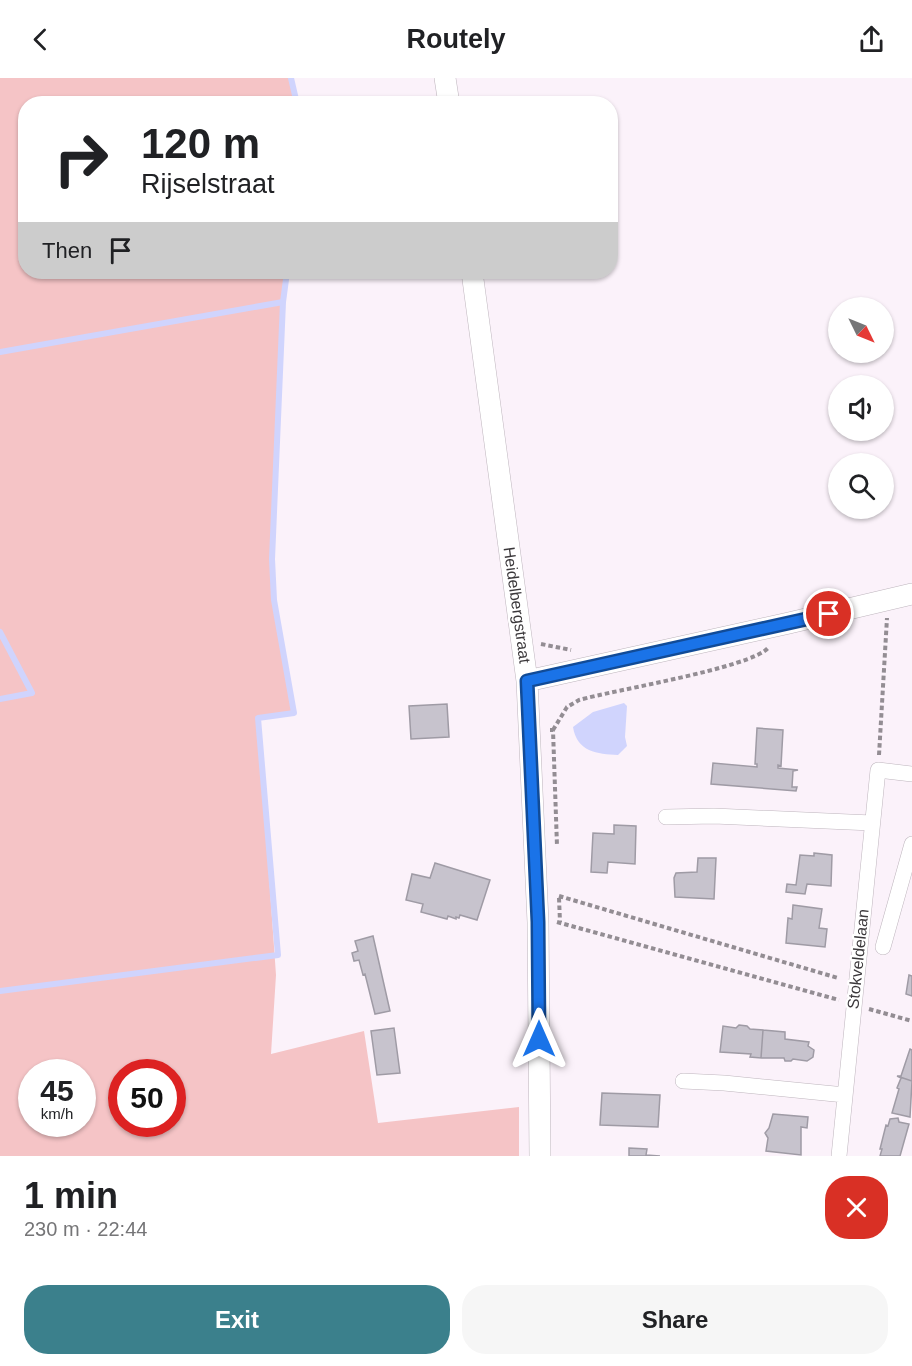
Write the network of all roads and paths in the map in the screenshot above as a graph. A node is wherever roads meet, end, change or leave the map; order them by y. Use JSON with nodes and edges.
{"nodes":[{"id":1,"x":445,"y":78,"type":"edge"},
{"id":2,"x":448,"y":96,"type":"edge"},
{"id":3,"x":473,"y":279,"type":"edge"},
{"id":4,"x":912,"y":594,"type":"edge"},
{"id":5,"x":888,"y":600,"type":"junction"},
{"id":6,"x":789,"y":624,"type":"junction"},
{"id":7,"x":527,"y":681,"type":"junction"},
{"id":8,"x":553,"y":730,"type":"dead end"},
{"id":9,"x":878,"y":770,"type":"junction"},
{"id":10,"x":912,"y":774,"type":"edge"},
{"id":11,"x":666,"y":817,"type":"dead end"},
{"id":12,"x":872,"y":823,"type":"junction"},
{"id":13,"x":912,"y":844,"type":"edge"},
{"id":14,"x":559,"y":896,"type":"dead end"},
{"id":15,"x":560,"y":922,"type":"dead end"},
{"id":16,"x":883,"y":947,"type":"dead end"},
{"id":17,"x":838,"y":978,"type":"dead end"},
{"id":18,"x":854,"y":1005,"type":"junction"},
{"id":19,"x":912,"y":1021,"type":"edge"},
{"id":20,"x":683,"y":1081,"type":"dead end"},
{"id":21,"x":845,"y":1095,"type":"junction"},
{"id":22,"x":540,"y":1156,"type":"edge"},
{"id":23,"x":839,"y":1156,"type":"edge"}],
"edges":[{"from":1,"to":2,"type":"main road"},
{"from":3,"to":7,"type":"main road","name":"Heidelbergstraat"},
{"from":4,"to":5,"type":"main road"},
{"from":5,"to":6,"type":"main road"},
{"from":5,"to":9,"type":"path"},
{"from":6,"to":7,"type":"main road"},
{"from":6,"to":8,"type":"path"},
{"from":7,"to":22,"type":"main road","name":"Heidelbergstraat"},
{"from":9,"to":10,"type":"street"},
{"from":9,"to":12,"type":"street","name":"Stokveldelaan"},
{"from":11,"to":12,"type":"street"},
{"from":12,"to":18,"type":"street","name":"Stokveldelaan"},
{"from":13,"to":16,"type":"street","name":"Stokveldelaan"},
{"from":14,"to":17,"type":"path"},
{"from":15,"to":18,"type":"path"},
{"from":18,"to":19,"type":"path"},
{"from":18,"to":21,"type":"street","name":"Stokveldelaan"},
{"from":20,"to":21,"type":"street"},
{"from":21,"to":23,"type":"street","name":"Stokveldelaan"}]}
